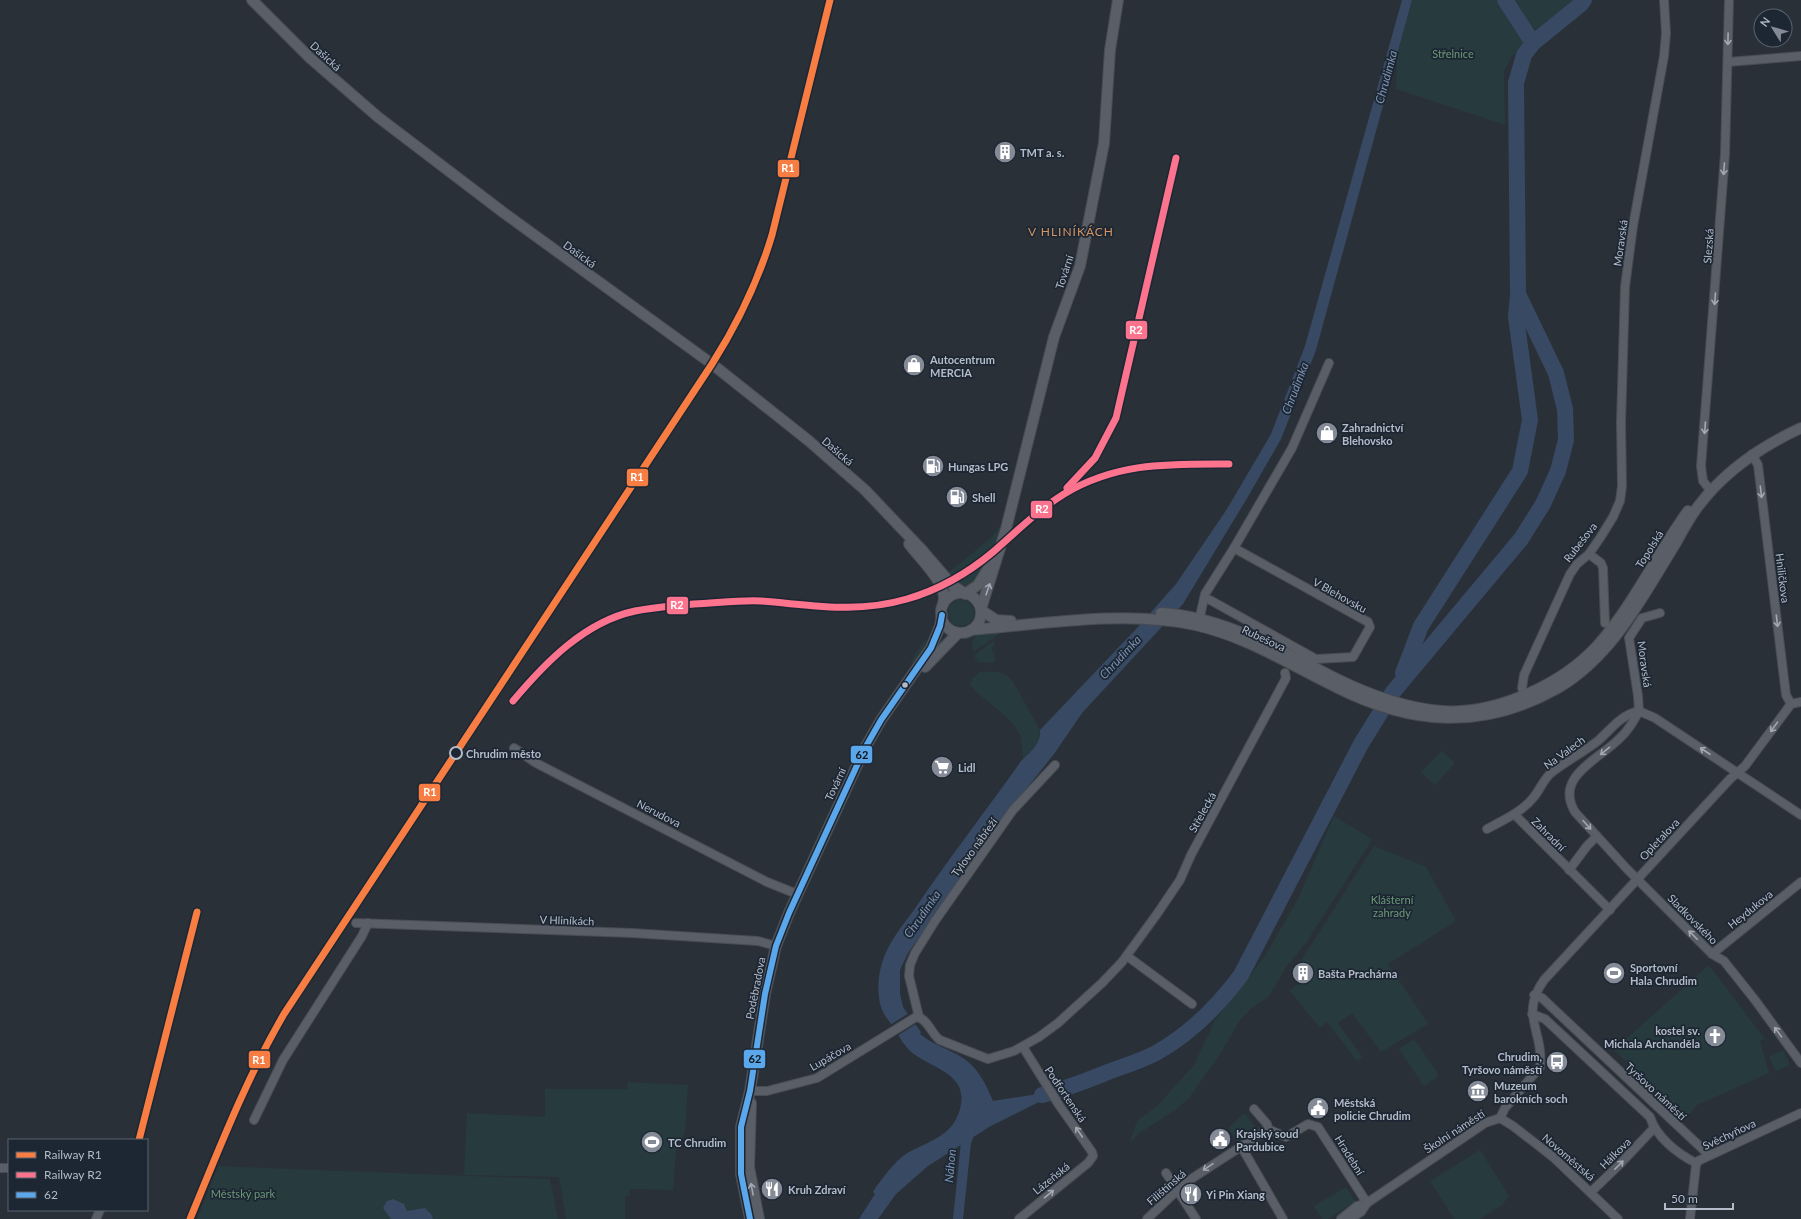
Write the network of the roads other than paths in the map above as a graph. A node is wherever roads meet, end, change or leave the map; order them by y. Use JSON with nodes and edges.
{"nodes":[{"id":1,"x":252,"y":0,"type":"edge"},
{"id":2,"x":1118,"y":0,"type":"edge"},
{"id":3,"x":1664,"y":0,"type":"edge"},
{"id":4,"x":1729,"y":0,"type":"edge"},
{"id":5,"x":1801,"y":56,"type":"edge"},
{"id":6,"x":1728,"y":62,"type":"junction"},
{"id":7,"x":1329,"y":364,"type":"dead end"},
{"id":8,"x":1801,"y":422,"type":"edge"},
{"id":9,"x":1801,"y":428,"type":"edge"},
{"id":10,"x":1752,"y":454,"type":"junction"},
{"id":11,"x":1710,"y":489,"type":"junction"},
{"id":12,"x":1621,"y":492,"type":"joint"},
{"id":13,"x":896,"y":524,"type":"junction"},
{"id":14,"x":1002,"y":544,"type":"junction"},
{"id":15,"x":1234,"y":548,"type":"junction"},
{"id":16,"x":1589,"y":554,"type":"junction"},
{"id":17,"x":965,"y":594,"type":"junction"},
{"id":18,"x":1210,"y":600,"type":"dead end"},
{"id":19,"x":981,"y":609,"type":"junction"},
{"id":20,"x":942,"y":610,"type":"junction"},
{"id":21,"x":1660,"y":613,"type":"dead end"},
{"id":22,"x":1136,"y":616,"type":"junction"},
{"id":23,"x":1198,"y":622,"type":"junction"},
{"id":24,"x":1605,"y":623,"type":"dead end"},
{"id":25,"x":971,"y":630,"type":"junction"},
{"id":26,"x":958,"y":633,"type":"junction"},
{"id":27,"x":1285,"y":673,"type":"dead end"},
{"id":28,"x":904,"y":688,"type":"junction"},
{"id":29,"x":1526,"y":699,"type":"junction"},
{"id":30,"x":1801,"y":702,"type":"edge"},
{"id":31,"x":1791,"y":704,"type":"junction"},
{"id":32,"x":1638,"y":711,"type":"junction"},
{"id":33,"x":514,"y":748,"type":"dead end"},
{"id":34,"x":1056,"y":765,"type":"dead end"},
{"id":35,"x":1738,"y":772,"type":"junction"},
{"id":36,"x":1514,"y":814,"type":"junction"},
{"id":37,"x":1801,"y":815,"type":"edge"},
{"id":38,"x":1487,"y":829,"type":"dead end"},
{"id":39,"x":1597,"y":836,"type":"junction"},
{"id":40,"x":1569,"y":870,"type":"junction"},
{"id":41,"x":1637,"y":879,"type":"junction"},
{"id":42,"x":1801,"y":882,"type":"edge"},
{"id":43,"x":797,"y":894,"type":"junction"},
{"id":44,"x":1610,"y":910,"type":"junction"},
{"id":45,"x":356,"y":923,"type":"dead end"},
{"id":46,"x":368,"y":923,"type":"junction"},
{"id":47,"x":776,"y":946,"type":"junction"},
{"id":48,"x":1712,"y":954,"type":"junction"},
{"id":49,"x":1127,"y":956,"type":"junction"},
{"id":50,"x":1534,"y":995,"type":"junction"},
{"id":51,"x":1192,"y":1004,"type":"dead end"},
{"id":52,"x":1532,"y":1014,"type":"junction"},
{"id":53,"x":916,"y":1018,"type":"junction"},
{"id":54,"x":1023,"y":1047,"type":"junction"},
{"id":55,"x":981,"y":1057,"type":"joint"},
{"id":56,"x":1801,"y":1063,"type":"edge"},
{"id":57,"x":750,"y":1091,"type":"junction"},
{"id":58,"x":1254,"y":1110,"type":"dead end"},
{"id":59,"x":1801,"y":1113,"type":"edge"},
{"id":60,"x":1500,"y":1118,"type":"junction"},
{"id":61,"x":254,"y":1120,"type":"dead end"},
{"id":62,"x":1653,"y":1128,"type":"junction"},
{"id":63,"x":1268,"y":1129,"type":"junction"},
{"id":64,"x":1241,"y":1146,"type":"junction"},
{"id":65,"x":1092,"y":1152,"type":"joint"},
{"id":66,"x":1708,"y":1155,"type":"junction"},
{"id":67,"x":1696,"y":1163,"type":"junction"},
{"id":68,"x":1166,"y":1173,"type":"dead end"},
{"id":69,"x":1177,"y":1190,"type":"junction"},
{"id":70,"x":1591,"y":1192,"type":"junction"},
{"id":71,"x":1367,"y":1202,"type":"junction"},
{"id":72,"x":750,"y":1219,"type":"edge"},
{"id":73,"x":759,"y":1219,"type":"edge"},
{"id":74,"x":1020,"y":1219,"type":"edge"},
{"id":75,"x":1147,"y":1219,"type":"edge"},
{"id":76,"x":1196,"y":1219,"type":"edge"},
{"id":77,"x":1283,"y":1219,"type":"edge"},
{"id":78,"x":1341,"y":1219,"type":"edge"},
{"id":79,"x":1350,"y":1219,"type":"edge"},
{"id":80,"x":1618,"y":1219,"type":"edge"},
{"id":81,"x":1690,"y":1219,"type":"edge"}],
"edges":[{"from":1,"to":13,"type":"street","name":"Dašická"},
{"from":2,"to":14,"type":"street","name":"Tovární"},
{"from":3,"to":12,"type":"street","name":"Moravská"},
{"from":4,"to":6,"type":"street","name":"Slezská","one_way":true},
{"from":5,"to":6,"type":"street"},
{"from":6,"to":11,"type":"street","name":"Slezská","one_way":true},
{"from":7,"to":15,"type":"street"},
{"from":8,"to":11,"type":"street","name":"Topolská"},
{"from":9,"to":10,"type":"street","name":"Topolská"},
{"from":10,"to":11,"type":"street","name":"Topolská"},
{"from":10,"to":31,"type":"street","name":"Hniličkova","one_way":true},
{"from":11,"to":29,"type":"street","name":"Topolská"},
{"from":12,"to":16,"type":"street","name":"Rubešova"},
{"from":13,"to":17,"type":"street","name":"Dašická"},
{"from":13,"to":20,"type":"street","name":"Dašická"},
{"from":14,"to":17,"type":"street","name":"Tovární"},
{"from":19,"to":14,"type":"street","name":"Tovární","one_way":true},
{"from":15,"to":18,"type":"street","name":"V Blehovsku"},
{"from":15,"to":23,"type":"street"},
{"from":16,"to":24,"type":"street"},
{"from":16,"to":29,"type":"street","name":"Rubešova"},
{"from":17,"to":19,"type":"street"},
{"from":17,"to":20,"type":"street"},
{"from":19,"to":22,"type":"street","name":"Rubešova"},
{"from":19,"to":25,"type":"street"},
{"from":20,"to":26,"type":"street"},
{"from":20,"to":28,"type":"street","name":"Tovární"},
{"from":21,"to":32,"type":"street","name":"Moravská"},
{"from":22,"to":23,"type":"street","name":"Rubešova"},
{"from":22,"to":25,"type":"street","name":"Rubešova"},
{"from":23,"to":29,"type":"street","name":"Rubešova"},
{"from":25,"to":26,"type":"street"},
{"from":26,"to":28,"type":"street","name":"Tovární"},
{"from":27,"to":49,"type":"street","name":"Střelecká"},
{"from":28,"to":43,"type":"street","name":"Tovární"},
{"from":30,"to":31,"type":"street"},
{"from":31,"to":35,"type":"street","name":"Opletalova","one_way":true},
{"from":35,"to":32,"type":"street","one_way":true},
{"from":32,"to":36,"type":"street","name":"Na Valech"},
{"from":32,"to":39,"type":"street","name":"Sladkovského","one_way":true},
{"from":33,"to":43,"type":"street","name":"Nerudova"},
{"from":34,"to":53,"type":"street","name":"Tylovo nábřeží"},
{"from":35,"to":37,"type":"street"},
{"from":35,"to":41,"type":"street","name":"Opletalova"},
{"from":36,"to":38,"type":"street","name":"Na Valech"},
{"from":36,"to":40,"type":"street","name":"Zahradní"},
{"from":39,"to":40,"type":"street","name":"Zahradní"},
{"from":39,"to":41,"type":"street","name":"Sladkovského"},
{"from":40,"to":44,"type":"street","name":"Zahradní"},
{"from":41,"to":44,"type":"street","name":"Opletalova"},
{"from":48,"to":41,"type":"street","name":"Sladkovského","one_way":true},
{"from":42,"to":48,"type":"street","name":"Heydukova"},
{"from":43,"to":47,"type":"street","name":"Poděbradova"},
{"from":44,"to":50,"type":"street","name":"Opletalova"},
{"from":45,"to":46,"type":"street","name":"V Hliníkách"},
{"from":46,"to":47,"type":"street","name":"V Hliníkách"},
{"from":46,"to":61,"type":"street"},
{"from":47,"to":57,"type":"street","name":"Poděbradova"},
{"from":56,"to":48,"type":"street","name":"Sladkovského","one_way":true},
{"from":49,"to":51,"type":"street"},
{"from":49,"to":54,"type":"street","name":"Střelecká"},
{"from":50,"to":52,"type":"street","name":"Školní náměstí"},
{"from":50,"to":66,"type":"street","name":"Tyršovo náměstí"},
{"from":52,"to":60,"type":"street","name":"Školní náměstí"},
{"from":52,"to":62,"type":"street"},
{"from":53,"to":55,"type":"street","name":"Tylovo nábřeží"},
{"from":53,"to":57,"type":"street","name":"Lupáčova"},
{"from":54,"to":55,"type":"street","name":"Střelecká"},
{"from":65,"to":54,"type":"street","name":"Podfortenská","one_way":true},
{"from":57,"to":72,"type":"street","name":"Poděbradova"},
{"from":73,"to":57,"type":"street","name":"Poděbradova","one_way":true},
{"from":58,"to":63,"type":"street"},
{"from":59,"to":66,"type":"street","name":"Svěchyňova"},
{"from":60,"to":70,"type":"street","name":"Novoměstská"},
{"from":60,"to":71,"type":"street","name":"Školní náměstí"},
{"from":62,"to":67,"type":"street"},
{"from":70,"to":62,"type":"street","name":"Hálkova","one_way":true},
{"from":63,"to":64,"type":"street","name":"Filištínská"},
{"from":63,"to":71,"type":"street","name":"Hradební"},
{"from":64,"to":69,"type":"street","name":"Filištínská","one_way":true},
{"from":64,"to":77,"type":"street"},
{"from":74,"to":65,"type":"street","name":"Lázeňská","one_way":true},
{"from":66,"to":67,"type":"street","name":"Svěchyňova"},
{"from":67,"to":81,"type":"street","name":"Svěchyňova"},
{"from":68,"to":69,"type":"street"},
{"from":69,"to":75,"type":"street","name":"Filištínská"},
{"from":69,"to":76,"type":"street"},
{"from":70,"to":80,"type":"street","name":"Novoměstská"},
{"from":71,"to":78,"type":"street","name":"Školní náměstí"},
{"from":71,"to":79,"type":"street","name":"Školní náměstí"}]}
